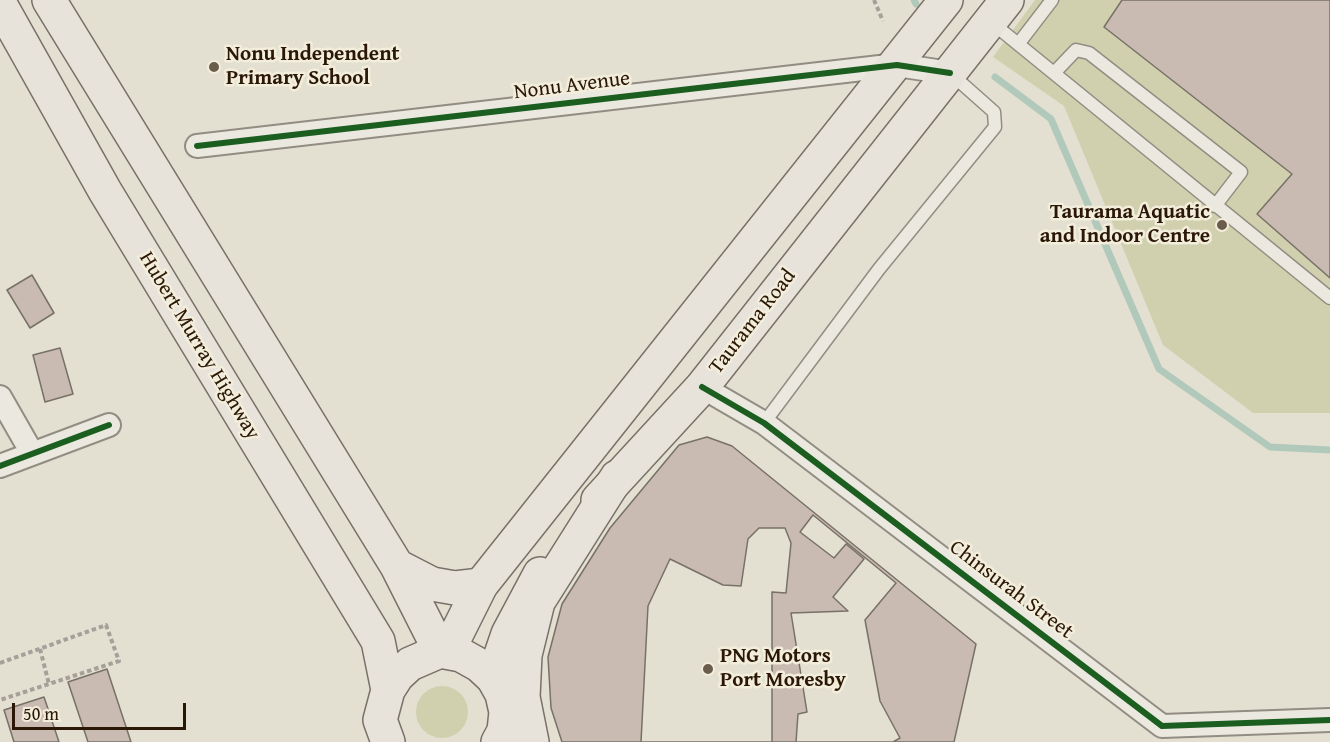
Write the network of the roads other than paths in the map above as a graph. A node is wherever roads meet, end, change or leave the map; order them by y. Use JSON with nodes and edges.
{"nodes":[{"id":1,"x":49,"y":0,"type":"edge"},
{"id":2,"x":946,"y":0,"type":"edge"},
{"id":3,"x":1052,"y":0,"type":"edge"},
{"id":4,"x":0,"y":4,"type":"edge"},
{"id":5,"x":998,"y":10,"type":"edge"},
{"id":6,"x":1019,"y":43,"type":"junction"},
{"id":7,"x":897,"y":65,"type":"junction"},
{"id":8,"x":950,"y":73,"type":"junction"},
{"id":9,"x":1054,"y":74,"type":"junction"},
{"id":10,"x":197,"y":146,"type":"dead end"},
{"id":11,"x":1215,"y":206,"type":"junction"},
{"id":12,"x":1330,"y":298,"type":"edge"},
{"id":13,"x":702,"y":387,"type":"junction"},
{"id":14,"x":0,"y":397,"type":"edge"},
{"id":15,"x":764,"y":423,"type":"junction"},
{"id":16,"x":109,"y":425,"type":"dead end"},
{"id":17,"x":32,"y":453,"type":"junction"},
{"id":18,"x":0,"y":466,"type":"edge"},
{"id":19,"x":617,"y":477,"type":"junction"},
{"id":20,"x":397,"y":566,"type":"junction"},
{"id":21,"x":481,"y":585,"type":"junction"},
{"id":22,"x":444,"y":651,"type":"junction"},
{"id":23,"x":492,"y":678,"type":"junction"},
{"id":24,"x":1330,"y":720,"type":"edge"},
{"id":25,"x":381,"y":723,"type":"edge"},
{"id":26,"x":1160,"y":734,"type":"edge"},
{"id":27,"x":512,"y":739,"type":"edge"}],
"edges":[{"from":1,"to":20,"type":"main road"},
{"from":2,"to":7,"type":"main road"},
{"from":3,"to":6,"type":"lane"},
{"from":4,"to":25,"type":"main road","name":"Hubert Murray Highway"},
{"from":5,"to":6,"type":"lane"},
{"from":5,"to":8,"type":"main road","name":"Taurama Road"},
{"from":6,"to":9,"type":"lane"},
{"from":7,"to":8,"type":"street","name":"Nonu Avenue"},
{"from":7,"to":10,"type":"street","name":"Nonu Avenue"},
{"from":7,"to":21,"type":"main road"},
{"from":8,"to":13,"type":"main road","name":"Taurama Road"},
{"from":8,"to":15,"type":"lane"},
{"from":9,"to":11,"type":"lane"},
{"from":9,"to":11,"type":"lane"},
{"from":11,"to":12,"type":"lane"},
{"from":13,"to":15,"type":"street","name":"Chinsurah Street"},
{"from":13,"to":19,"type":"main road","name":"Taurama Road"},
{"from":14,"to":17,"type":"street"},
{"from":15,"to":26,"type":"street","name":"Chinsurah Street"},
{"from":16,"to":17,"type":"street"},
{"from":17,"to":18,"type":"street"},
{"from":19,"to":23,"type":"main road","name":"Taurama Road"},
{"from":19,"to":27,"type":"main road"},
{"from":20,"to":21,"type":"main road"},
{"from":20,"to":22,"type":"main road"},
{"from":21,"to":22,"type":"main road"},
{"from":22,"to":23,"type":"main road"},
{"from":22,"to":25,"type":"main road"},
{"from":23,"to":27,"type":"main road"},
{"from":24,"to":26,"type":"street","name":"Chinsurah Street"}]}
